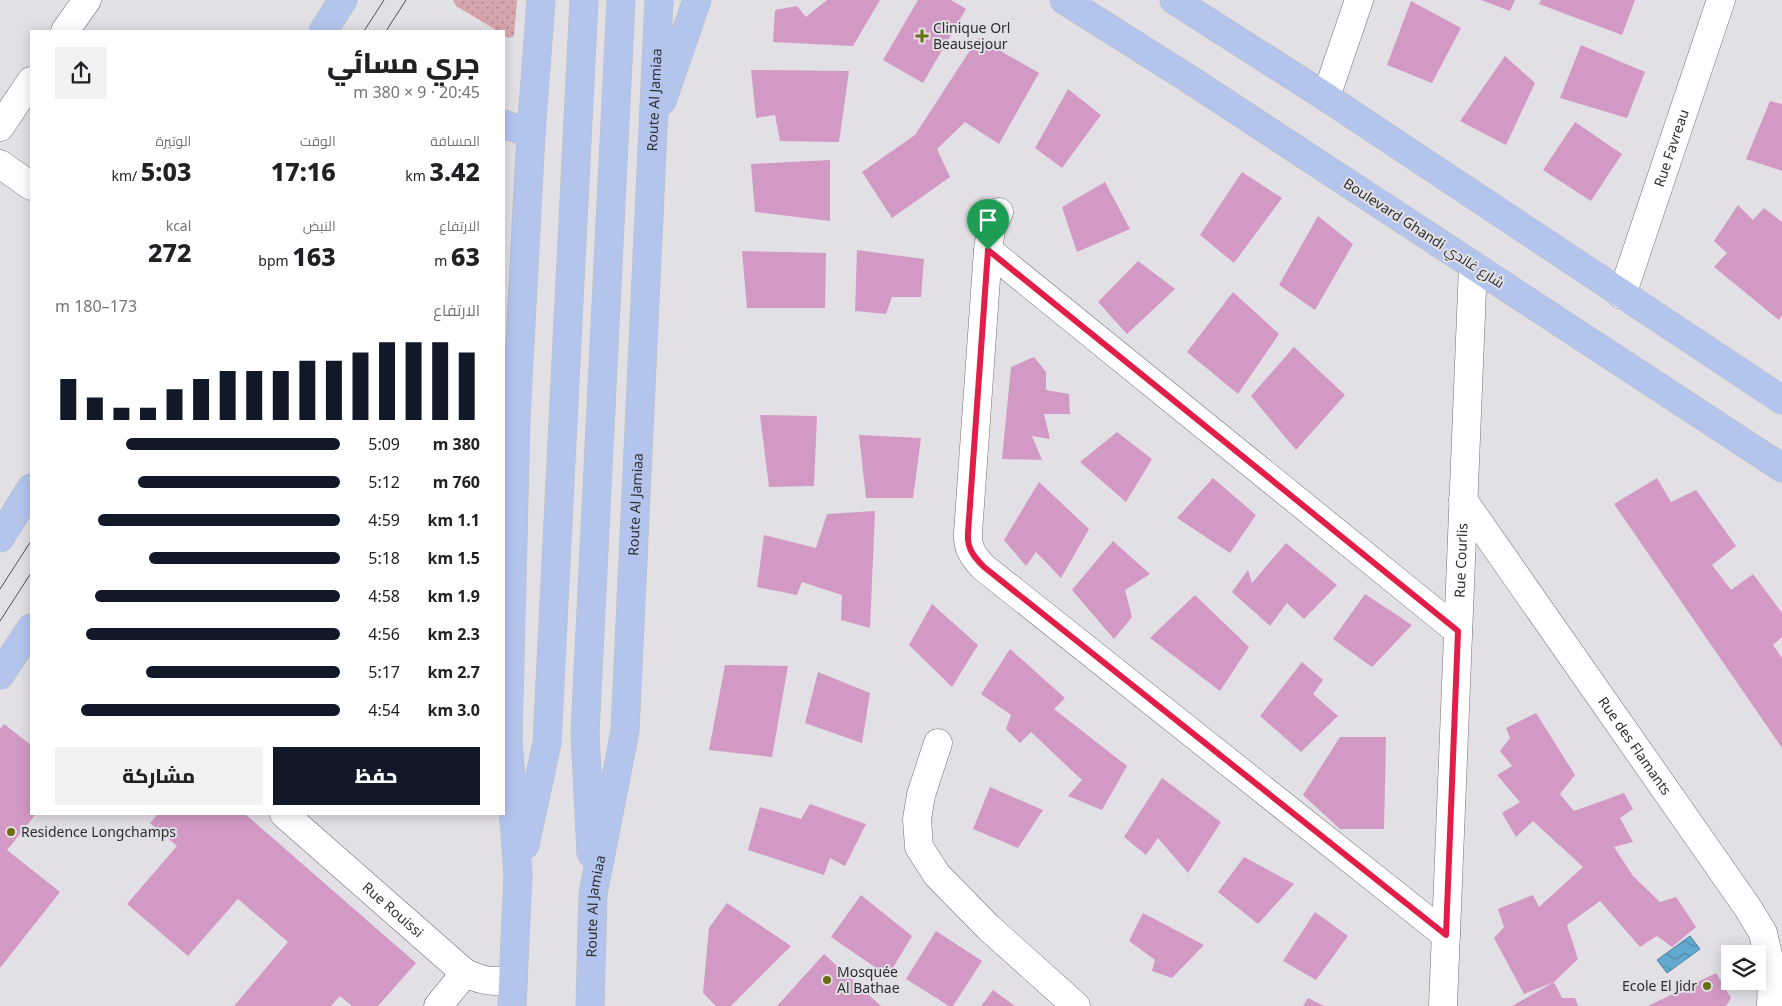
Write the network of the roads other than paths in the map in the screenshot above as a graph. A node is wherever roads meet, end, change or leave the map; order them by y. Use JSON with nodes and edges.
{"nodes":[{"id":1,"x":86,"y":0,"type":"edge"},
{"id":2,"x":343,"y":0,"type":"edge"},
{"id":3,"x":541,"y":0,"type":"edge"},
{"id":4,"x":584,"y":0,"type":"edge"},
{"id":5,"x":621,"y":0,"type":"edge"},
{"id":6,"x":659,"y":0,"type":"edge"},
{"id":7,"x":697,"y":0,"type":"edge"},
{"id":8,"x":1064,"y":0,"type":"edge"},
{"id":9,"x":1174,"y":0,"type":"edge"},
{"id":10,"x":1359,"y":0,"type":"edge"},
{"id":11,"x":1721,"y":0,"type":"edge"},
{"id":12,"x":66,"y":30,"type":"edge"},
{"id":13,"x":324,"y":30,"type":"edge"},
{"id":14,"x":30,"y":82,"type":"edge"},
{"id":15,"x":1326,"y":97,"type":"junction"},
{"id":16,"x":505,"y":124,"type":"edge"},
{"id":17,"x":0,"y":127,"type":"edge"},
{"id":18,"x":652,"y":131,"type":"junction"},
{"id":19,"x":531,"y":134,"type":"junction"},
{"id":20,"x":0,"y":164,"type":"edge"},
{"id":21,"x":30,"y":185,"type":"edge"},
{"id":22,"x":999,"y":212,"type":"dead end"},
{"id":23,"x":988,"y":250,"type":"junction"},
{"id":24,"x":1473,"y":264,"type":"junction"},
{"id":25,"x":1622,"y":295,"type":"junction"},
{"id":26,"x":1782,"y":400,"type":"edge"},
{"id":27,"x":510,"y":417,"type":"edge"},
{"id":28,"x":510,"y":463,"type":"edge"},
{"id":29,"x":1782,"y":468,"type":"edge"},
{"id":30,"x":30,"y":490,"type":"edge"},
{"id":31,"x":1463,"y":500,"type":"junction"},
{"id":32,"x":0,"y":538,"type":"edge"},
{"id":33,"x":30,"y":630,"type":"edge"},
{"id":34,"x":1458,"y":631,"type":"junction"},
{"id":35,"x":507,"y":669,"type":"edge"},
{"id":36,"x":0,"y":675,"type":"edge"},
{"id":37,"x":938,"y":742,"type":"dead end"},
{"id":38,"x":285,"y":815,"type":"edge"},
{"id":39,"x":518,"y":875,"type":"junction"},
{"id":40,"x":593,"y":894,"type":"junction"},
{"id":41,"x":1446,"y":935,"type":"junction"},
{"id":42,"x":465,"y":973,"type":"junction"},
{"id":43,"x":513,"y":979,"type":"junction"},
{"id":44,"x":438,"y":1006,"type":"edge"},
{"id":45,"x":512,"y":1006,"type":"edge"},
{"id":46,"x":590,"y":1006,"type":"edge"},
{"id":47,"x":1076,"y":1006,"type":"edge"},
{"id":48,"x":1443,"y":1006,"type":"edge"},
{"id":49,"x":1771,"y":1006,"type":"edge"}],
"edges":[{"from":1,"to":12,"type":"street"},
{"from":2,"to":13,"type":"main road"},
{"from":3,"to":19,"type":"main road"},
{"from":4,"to":39,"type":"main road"},
{"from":5,"to":40,"type":"main road"},
{"from":6,"to":18,"type":"main road","name":"Route Al Jamiaa"},
{"from":7,"to":18,"type":"main road"},
{"from":8,"to":24,"type":"main road","name":"Boulevard Ghandi شارع غاندي"},
{"from":9,"to":15,"type":"main road"},
{"from":10,"to":15,"type":"street"},
{"from":11,"to":25,"type":"street","name":"Rue Favreau"},
{"from":14,"to":17,"type":"street"},
{"from":15,"to":25,"type":"main road"},
{"from":16,"to":19,"type":"main road"},
{"from":18,"to":40,"type":"main road","name":"Route Al Jamiaa"},
{"from":19,"to":27,"type":"main road"},
{"from":20,"to":21,"type":"street"},
{"from":22,"to":23,"type":"street"},
{"from":23,"to":34,"type":"street"},
{"from":23,"to":41,"type":"street"},
{"from":24,"to":29,"type":"main road","name":"Boulevard Ghandi شارع غاندي"},
{"from":24,"to":31,"type":"street","name":"Rue Courlis"},
{"from":25,"to":26,"type":"main road"},
{"from":27,"to":28,"type":"main road"},
{"from":28,"to":35,"type":"main road"},
{"from":30,"to":32,"type":"main road"},
{"from":31,"to":34,"type":"street","name":"Rue Courlis"},
{"from":31,"to":49,"type":"street","name":"Rue des Flamants"},
{"from":33,"to":36,"type":"main road"},
{"from":34,"to":41,"type":"street","name":"Rue Courlis"},
{"from":35,"to":39,"type":"main road"},
{"from":37,"to":47,"type":"street"},
{"from":38,"to":42,"type":"street","name":"Rue Rouissi"},
{"from":39,"to":43,"type":"main road"},
{"from":40,"to":46,"type":"main road","name":"Route Al Jamiaa"},
{"from":41,"to":48,"type":"street","name":"Rue Courlis"},
{"from":42,"to":43,"type":"street","name":"Rue Rouissi"},
{"from":42,"to":44,"type":"street"},
{"from":43,"to":45,"type":"main road"}]}
